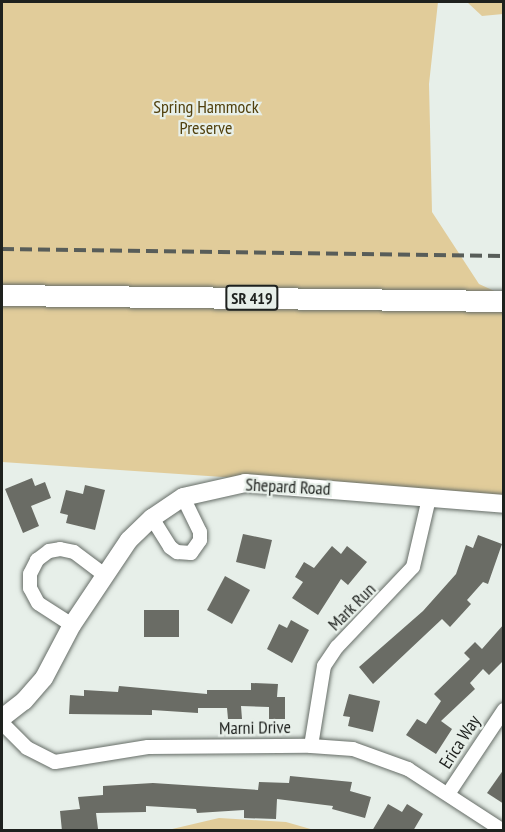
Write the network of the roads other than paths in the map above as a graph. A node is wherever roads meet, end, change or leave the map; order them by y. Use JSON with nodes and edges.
{"nodes":[{"id":1,"x":2,"y":295,"type":"edge"},
{"id":2,"x":504,"y":301,"type":"edge"},
{"id":3,"x":183,"y":497,"type":"junction"},
{"id":4,"x":429,"y":498,"type":"junction"},
{"id":5,"x":504,"y":504,"type":"edge"},
{"id":6,"x":152,"y":518,"type":"junction"},
{"id":7,"x":104,"y":574,"type":"junction"},
{"id":8,"x":72,"y":625,"type":"junction"},
{"id":9,"x":504,"y":710,"type":"edge"},
{"id":10,"x":2,"y":718,"type":"edge"},
{"id":11,"x":2,"y":723,"type":"edge"},
{"id":12,"x":311,"y":746,"type":"junction"},
{"id":13,"x":448,"y":794,"type":"junction"},
{"id":14,"x":502,"y":831,"type":"edge"}],
"edges":[{"from":1,"to":2,"type":"main road","number":"SR 419"},
{"from":3,"to":4,"type":"street","name":"Shepard Road"},
{"from":3,"to":6,"type":"street","name":"Shepard Road"},
{"from":3,"to":6,"type":"street"},
{"from":4,"to":5,"type":"street","name":"Shepard Road"},
{"from":4,"to":12,"type":"street","name":"Mark Run"},
{"from":6,"to":7,"type":"street","name":"Shepard Road"},
{"from":7,"to":8,"type":"street","name":"Shepard Road"},
{"from":7,"to":8,"type":"street"},
{"from":8,"to":10,"type":"street","name":"Shepard Road"},
{"from":9,"to":13,"type":"street","name":"Erica Way"},
{"from":11,"to":12,"type":"street","name":"Marni Drive"},
{"from":12,"to":13,"type":"street","name":"Marni Drive"},
{"from":13,"to":14,"type":"street","name":"Marni Drive"}]}
